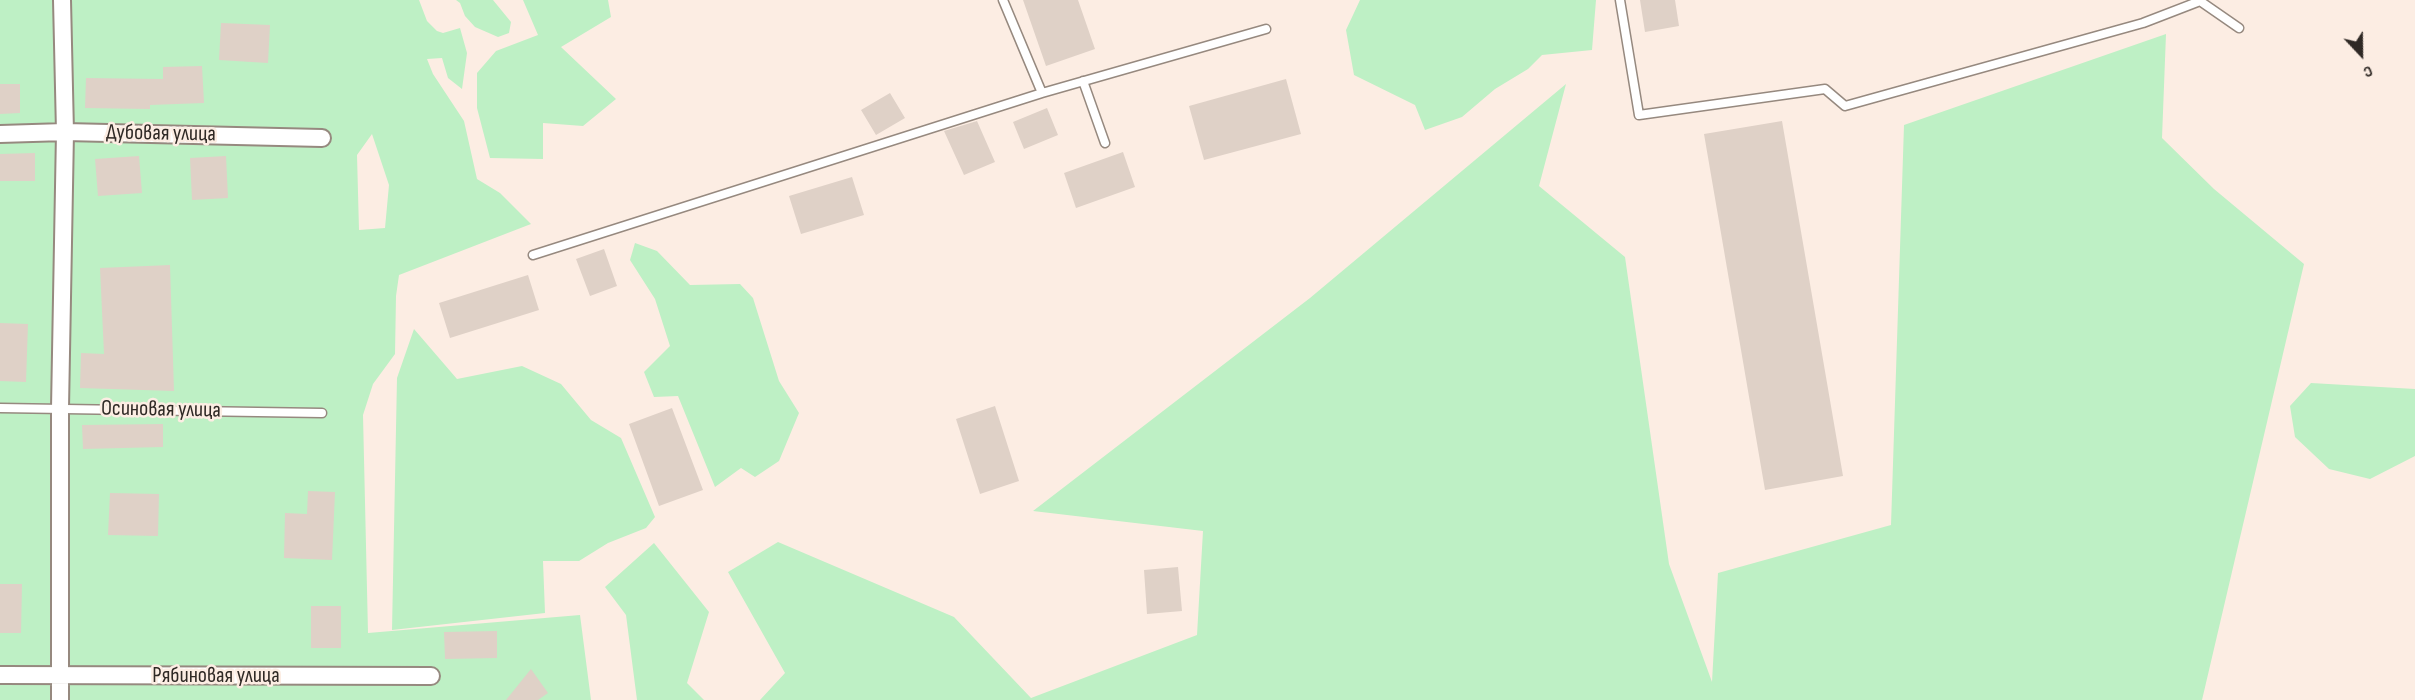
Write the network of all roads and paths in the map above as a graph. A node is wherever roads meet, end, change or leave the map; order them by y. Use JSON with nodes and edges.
{"nodes":[{"id":1,"x":62,"y":0,"type":"edge"},
{"id":2,"x":1003,"y":0,"type":"edge"},
{"id":3,"x":1620,"y":0,"type":"edge"},
{"id":4,"x":2239,"y":28,"type":"dead end"},
{"id":5,"x":1266,"y":29,"type":"dead end"},
{"id":6,"x":1083,"y":81,"type":"junction"},
{"id":7,"x":1042,"y":93,"type":"junction"},
{"id":8,"x":65,"y":132,"type":"junction"},
{"id":9,"x":0,"y":134,"type":"edge"},
{"id":10,"x":321,"y":138,"type":"dead end"},
{"id":11,"x":1105,"y":143,"type":"dead end"},
{"id":12,"x":533,"y":255,"type":"dead end"},
{"id":13,"x":0,"y":408,"type":"edge"},
{"id":14,"x":60,"y":408,"type":"junction"},
{"id":15,"x":322,"y":413,"type":"dead end"},
{"id":16,"x":0,"y":675,"type":"edge"},
{"id":17,"x":59,"y":675,"type":"junction"},
{"id":18,"x":431,"y":676,"type":"dead end"},
{"id":19,"x":60,"y":700,"type":"edge"}],
"edges":[{"from":1,"to":8,"type":"street"},
{"from":2,"to":7,"type":"lane"},
{"from":3,"to":4,"type":"lane"},
{"from":5,"to":6,"type":"lane"},
{"from":6,"to":7,"type":"lane"},
{"from":6,"to":11,"type":"lane"},
{"from":7,"to":12,"type":"lane"},
{"from":8,"to":9,"type":"street","name":"Дубовая улица"},
{"from":8,"to":10,"type":"street","name":"Дубовая улица"},
{"from":8,"to":14,"type":"street"},
{"from":13,"to":14,"type":"lane","name":"Осиновая улица"},
{"from":14,"to":15,"type":"lane","name":"Осиновая улица"},
{"from":14,"to":17,"type":"street"},
{"from":16,"to":17,"type":"street","name":"Рябиновая улица"},
{"from":17,"to":18,"type":"street","name":"Рябиновая улица"},
{"from":17,"to":19,"type":"street"}]}
